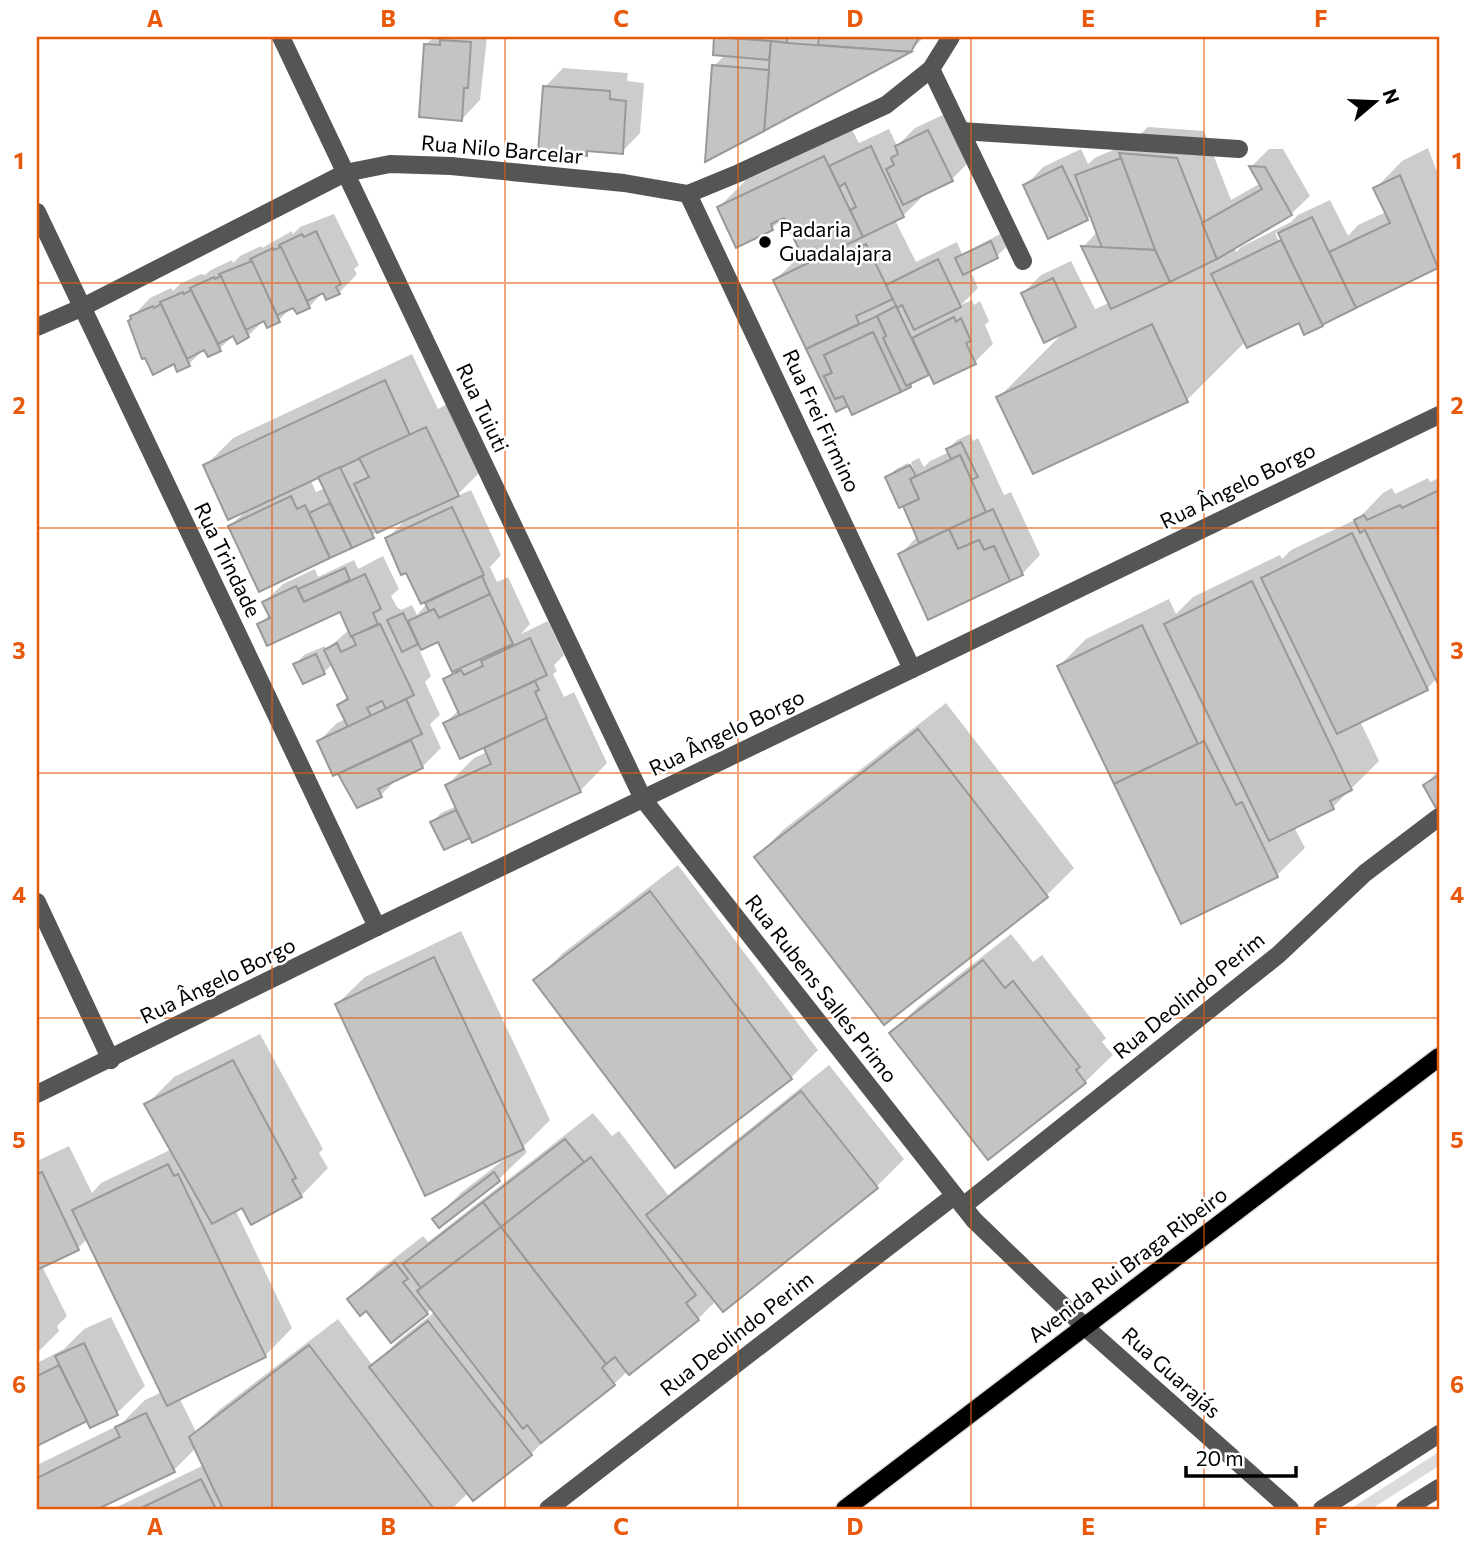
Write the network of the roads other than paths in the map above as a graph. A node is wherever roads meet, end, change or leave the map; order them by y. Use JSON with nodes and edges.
{"nodes":[{"id":1,"x":281,"y":37,"type":"edge"},
{"id":2,"x":951,"y":37,"type":"edge"},
{"id":3,"x":931,"y":69,"type":"junction"},
{"id":4,"x":961,"y":131,"type":"junction"},
{"id":5,"x":1238,"y":149,"type":"dead end"},
{"id":6,"x":345,"y":173,"type":"junction"},
{"id":7,"x":688,"y":194,"type":"junction"},
{"id":8,"x":37,"y":212,"type":"edge"},
{"id":9,"x":1023,"y":261,"type":"dead end"},
{"id":10,"x":81,"y":308,"type":"junction"},
{"id":11,"x":37,"y":327,"type":"edge"},
{"id":12,"x":1439,"y":415,"type":"edge"},
{"id":13,"x":912,"y":668,"type":"junction"},
{"id":14,"x":643,"y":799,"type":"junction"},
{"id":15,"x":1439,"y":817,"type":"edge"},
{"id":16,"x":37,"y":902,"type":"edge"},
{"id":17,"x":377,"y":928,"type":"junction"},
{"id":18,"x":1439,"y":1057,"type":"edge"},
{"id":19,"x":111,"y":1060,"type":"junction"},
{"id":20,"x":37,"y":1094,"type":"edge"},
{"id":21,"x":959,"y":1201,"type":"junction"},
{"id":22,"x":1084,"y":1326,"type":"junction"},
{"id":23,"x":1439,"y":1434,"type":"edge"},
{"id":24,"x":1439,"y":1488,"type":"edge"},
{"id":25,"x":548,"y":1509,"type":"edge"},
{"id":26,"x":845,"y":1509,"type":"edge"},
{"id":27,"x":1290,"y":1509,"type":"edge"},
{"id":28,"x":1322,"y":1509,"type":"edge"},
{"id":29,"x":1405,"y":1509,"type":"edge"}],
"edges":[{"from":1,"to":6,"type":"street","name":"Rua Tuiuti"},
{"from":2,"to":3,"type":"street"},
{"from":3,"to":4,"type":"street"},
{"from":3,"to":7,"type":"street"},
{"from":4,"to":5,"type":"street"},
{"from":4,"to":9,"type":"street"},
{"from":6,"to":7,"type":"street","name":"Rua Nilo Barcelar"},
{"from":6,"to":10,"type":"street","name":"Rua Nilo Barcelar"},
{"from":6,"to":14,"type":"street","name":"Rua Tuiuti"},
{"from":7,"to":13,"type":"street","name":"Rua Frei Firmino"},
{"from":8,"to":10,"type":"street","name":"Rua Trindade"},
{"from":10,"to":11,"type":"street","name":"Rua Nilo Barcelar"},
{"from":10,"to":17,"type":"street","name":"Rua Trindade"},
{"from":12,"to":13,"type":"street","name":"Rua Ângelo Borgo"},
{"from":13,"to":14,"type":"street","name":"Rua Ângelo Borgo"},
{"from":14,"to":17,"type":"street","name":"Rua Ângelo Borgo"},
{"from":14,"to":21,"type":"street","name":"Rua Rubens Salles Primo"},
{"from":15,"to":21,"type":"street","name":"Rua Deolindo Perim"},
{"from":16,"to":19,"type":"street"},
{"from":17,"to":19,"type":"street","name":"Rua Ângelo Borgo"},
{"from":18,"to":22,"type":"main road","name":"Avenida Rui Braga Ribeiro"},
{"from":19,"to":20,"type":"street","name":"Rua Ângelo Borgo"},
{"from":21,"to":22,"type":"street","name":"Rua Rubens Salles Primo"},
{"from":21,"to":25,"type":"street","name":"Rua Deolindo Perim"},
{"from":22,"to":26,"type":"main road","name":"Avenida Rui Braga Ribeiro"},
{"from":22,"to":27,"type":"street","name":"Rua Guarajás"},
{"from":23,"to":28,"type":"street"},
{"from":24,"to":29,"type":"street"}]}
